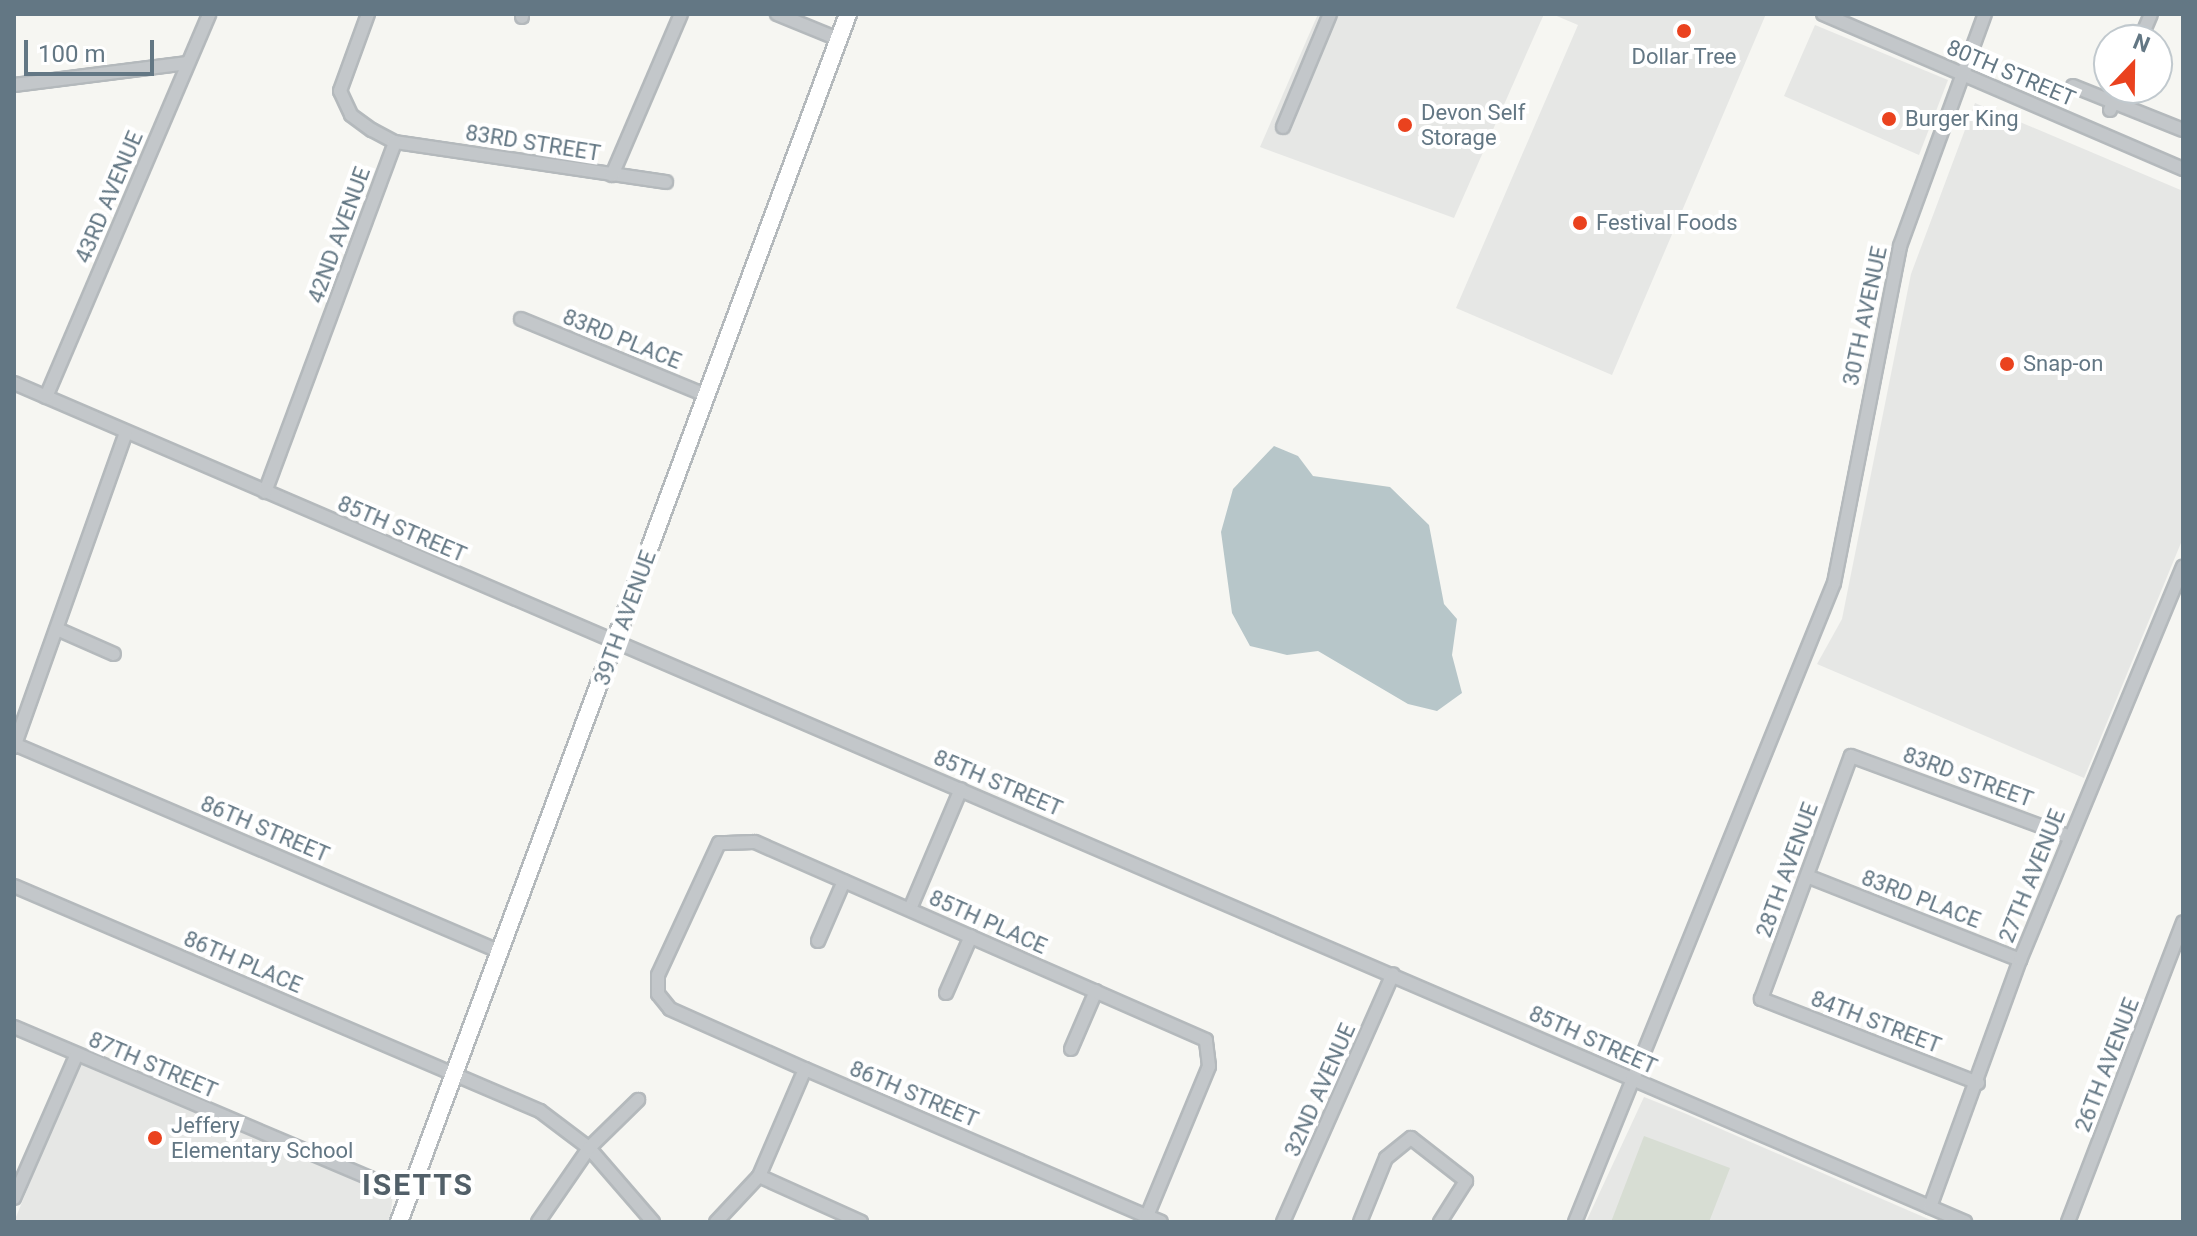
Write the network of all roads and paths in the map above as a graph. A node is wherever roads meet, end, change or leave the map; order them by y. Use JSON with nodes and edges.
{"nodes":[{"id":1,"x":209,"y":14,"type":"edge"},
{"id":2,"x":368,"y":14,"type":"edge"},
{"id":3,"x":681,"y":14,"type":"edge"},
{"id":4,"x":777,"y":14,"type":"edge"},
{"id":5,"x":848,"y":14,"type":"edge"},
{"id":6,"x":1330,"y":14,"type":"edge"},
{"id":7,"x":1823,"y":14,"type":"edge"},
{"id":8,"x":1985,"y":14,"type":"edge"},
{"id":9,"x":1853,"y":20,"type":"edge"},
{"id":10,"x":838,"y":39,"type":"junction"},
{"id":11,"x":188,"y":63,"type":"junction"},
{"id":12,"x":1962,"y":72,"type":"junction"},
{"id":13,"x":14,"y":85,"type":"edge"},
{"id":14,"x":2073,"y":86,"type":"dead end"},
{"id":15,"x":2111,"y":106,"type":"joint"},
{"id":16,"x":1283,"y":127,"type":"dead end"},
{"id":17,"x":2183,"y":130,"type":"edge"},
{"id":18,"x":395,"y":142,"type":"junction"},
{"id":19,"x":2183,"y":169,"type":"edge"},
{"id":20,"x":612,"y":175,"type":"junction"},
{"id":21,"x":666,"y":182,"type":"dead end"},
{"id":22,"x":521,"y":319,"type":"dead end"},
{"id":23,"x":14,"y":383,"type":"edge"},
{"id":24,"x":708,"y":396,"type":"junction"},
{"id":25,"x":46,"y":397,"type":"junction"},
{"id":26,"x":126,"y":433,"type":"junction"},
{"id":27,"x":265,"y":492,"type":"junction"},
{"id":28,"x":2183,"y":566,"type":"edge"},
{"id":29,"x":57,"y":629,"type":"junction"},
{"id":30,"x":616,"y":642,"type":"junction"},
{"id":31,"x":114,"y":654,"type":"dead end"},
{"id":32,"x":14,"y":745,"type":"edge"},
{"id":33,"x":1851,"y":756,"type":"joint"},
{"id":34,"x":961,"y":789,"type":"junction"},
{"id":35,"x":2070,"y":837,"type":"junction"},
{"id":36,"x":1807,"y":876,"type":"junction"},
{"id":37,"x":844,"y":881,"type":"junction"},
{"id":38,"x":14,"y":886,"type":"edge"},
{"id":39,"x":910,"y":909,"type":"junction"},
{"id":40,"x":2183,"y":922,"type":"edge"},
{"id":41,"x":971,"y":936,"type":"junction"},
{"id":42,"x":818,"y":941,"type":"dead end"},
{"id":43,"x":501,"y":952,"type":"junction"},
{"id":44,"x":2020,"y":960,"type":"junction"},
{"id":45,"x":1393,"y":974,"type":"junction"},
{"id":46,"x":1096,"y":991,"type":"junction"},
{"id":47,"x":946,"y":993,"type":"dead end"},
{"id":48,"x":658,"y":994,"type":"joint"},
{"id":49,"x":1761,"y":999,"type":"joint"},
{"id":50,"x":14,"y":1027,"type":"edge"},
{"id":51,"x":1071,"y":1049,"type":"dead end"},
{"id":52,"x":77,"y":1054,"type":"junction"},
{"id":53,"x":805,"y":1069,"type":"junction"},
{"id":54,"x":455,"y":1075,"type":"junction"},
{"id":55,"x":1635,"y":1081,"type":"junction"},
{"id":56,"x":1978,"y":1083,"type":"junction"},
{"id":57,"x":638,"y":1100,"type":"dead end"},
{"id":58,"x":589,"y":1148,"type":"junction"},
{"id":59,"x":18,"y":1174,"type":"edge"},
{"id":60,"x":759,"y":1176,"type":"junction"},
{"id":61,"x":410,"y":1195,"type":"junction"},
{"id":62,"x":14,"y":1198,"type":"edge"},
{"id":63,"x":1930,"y":1207,"type":"junction"},
{"id":64,"x":1147,"y":1216,"type":"junction"},
{"id":65,"x":399,"y":1222,"type":"edge"},
{"id":66,"x":538,"y":1222,"type":"edge"},
{"id":67,"x":653,"y":1222,"type":"edge"},
{"id":68,"x":716,"y":1222,"type":"edge"},
{"id":69,"x":861,"y":1222,"type":"edge"},
{"id":70,"x":1161,"y":1222,"type":"edge"},
{"id":71,"x":1283,"y":1222,"type":"edge"},
{"id":72,"x":1360,"y":1222,"type":"edge"},
{"id":73,"x":1440,"y":1222,"type":"edge"},
{"id":74,"x":1575,"y":1222,"type":"edge"},
{"id":75,"x":1965,"y":1222,"type":"edge"},
{"id":76,"x":2068,"y":1222,"type":"edge"}],
"edges":[{"from":1,"to":11,"type":"street","name":"43RD AVENUE"},
{"from":2,"to":18,"type":"street"},
{"from":3,"to":20,"type":"street"},
{"from":4,"to":10,"type":"street"},
{"from":5,"to":10,"type":"main road","name":"39TH AVENUE"},
{"from":6,"to":16,"type":"street"},
{"from":7,"to":9,"type":"street","name":"80TH STREET"},
{"from":8,"to":12,"type":"street","name":"30TH AVENUE"},
{"from":9,"to":12,"type":"street","name":"80TH STREET"},
{"from":10,"to":24,"type":"main road","name":"39TH AVENUE"},
{"from":11,"to":13,"type":"street"},
{"from":11,"to":25,"type":"street","name":"43RD AVENUE"},
{"from":12,"to":19,"type":"street","name":"80TH STREET"},
{"from":12,"to":55,"type":"street","name":"30TH AVENUE"},
{"from":14,"to":15,"type":"street"},
{"from":15,"to":17,"type":"street"},
{"from":18,"to":20,"type":"street","name":"83RD STREET"},
{"from":18,"to":27,"type":"street","name":"42ND AVENUE"},
{"from":20,"to":21,"type":"street","name":"83RD STREET"},
{"from":22,"to":24,"type":"street","name":"83RD PLACE"},
{"from":23,"to":25,"type":"street","name":"85TH STREET"},
{"from":24,"to":30,"type":"main road","name":"39TH AVENUE"},
{"from":25,"to":26,"type":"street","name":"85TH STREET"},
{"from":26,"to":27,"type":"street","name":"85TH STREET"},
{"from":26,"to":29,"type":"street"},
{"from":27,"to":30,"type":"street","name":"85TH STREET"},
{"from":28,"to":35,"type":"street","name":"27TH AVENUE"},
{"from":29,"to":31,"type":"street"},
{"from":29,"to":32,"type":"street"},
{"from":30,"to":34,"type":"street","name":"85TH STREET"},
{"from":30,"to":43,"type":"main road","name":"39TH AVENUE"},
{"from":32,"to":43,"type":"street","name":"86TH STREET"},
{"from":33,"to":35,"type":"street","name":"83RD STREET"},
{"from":33,"to":36,"type":"street","name":"28TH AVENUE"},
{"from":34,"to":39,"type":"street"},
{"from":34,"to":45,"type":"street","name":"85TH STREET"},
{"from":35,"to":44,"type":"street","name":"27TH AVENUE"},
{"from":36,"to":44,"type":"street","name":"83RD PLACE"},
{"from":36,"to":49,"type":"street","name":"28TH AVENUE"},
{"from":37,"to":39,"type":"street","name":"85TH PLACE"},
{"from":37,"to":42,"type":"street"},
{"from":37,"to":48,"type":"street","name":"85TH PLACE"},
{"from":38,"to":54,"type":"street","name":"86TH PLACE"},
{"from":39,"to":41,"type":"street","name":"85TH PLACE"},
{"from":40,"to":76,"type":"street","name":"26TH AVENUE"},
{"from":41,"to":46,"type":"street","name":"85TH PLACE"},
{"from":41,"to":47,"type":"street"},
{"from":43,"to":54,"type":"main road","name":"39TH AVENUE"},
{"from":44,"to":56,"type":"street","name":"27TH AVENUE"},
{"from":45,"to":55,"type":"street","name":"85TH STREET"},
{"from":45,"to":71,"type":"street","name":"32ND AVENUE"},
{"from":46,"to":51,"type":"street"},
{"from":46,"to":64,"type":"street","name":"85TH PLACE"},
{"from":48,"to":53,"type":"street","name":"86TH STREET"},
{"from":49,"to":56,"type":"street","name":"84TH STREET"},
{"from":50,"to":52,"type":"street","name":"87TH STREET"},
{"from":52,"to":59,"type":"street"},
{"from":52,"to":61,"type":"street","name":"87TH STREET"},
{"from":53,"to":60,"type":"street"},
{"from":53,"to":64,"type":"street","name":"86TH STREET"},
{"from":54,"to":58,"type":"street","name":"86TH PLACE"},
{"from":54,"to":61,"type":"main road","name":"39TH AVENUE"},
{"from":55,"to":63,"type":"street","name":"85TH STREET"},
{"from":55,"to":74,"type":"street","name":"30TH AVENUE"},
{"from":56,"to":63,"type":"street","name":"27TH AVENUE"},
{"from":57,"to":58,"type":"street"},
{"from":58,"to":66,"type":"street"},
{"from":58,"to":67,"type":"street","name":"86TH PLACE"},
{"from":59,"to":62,"type":"street"},
{"from":60,"to":68,"type":"street"},
{"from":60,"to":69,"type":"street"},
{"from":61,"to":65,"type":"main road","name":"39TH AVENUE"},
{"from":63,"to":75,"type":"street","name":"85TH STREET"},
{"from":64,"to":70,"type":"street","name":"86TH STREET"},
{"from":72,"to":73,"type":"street"}]}
